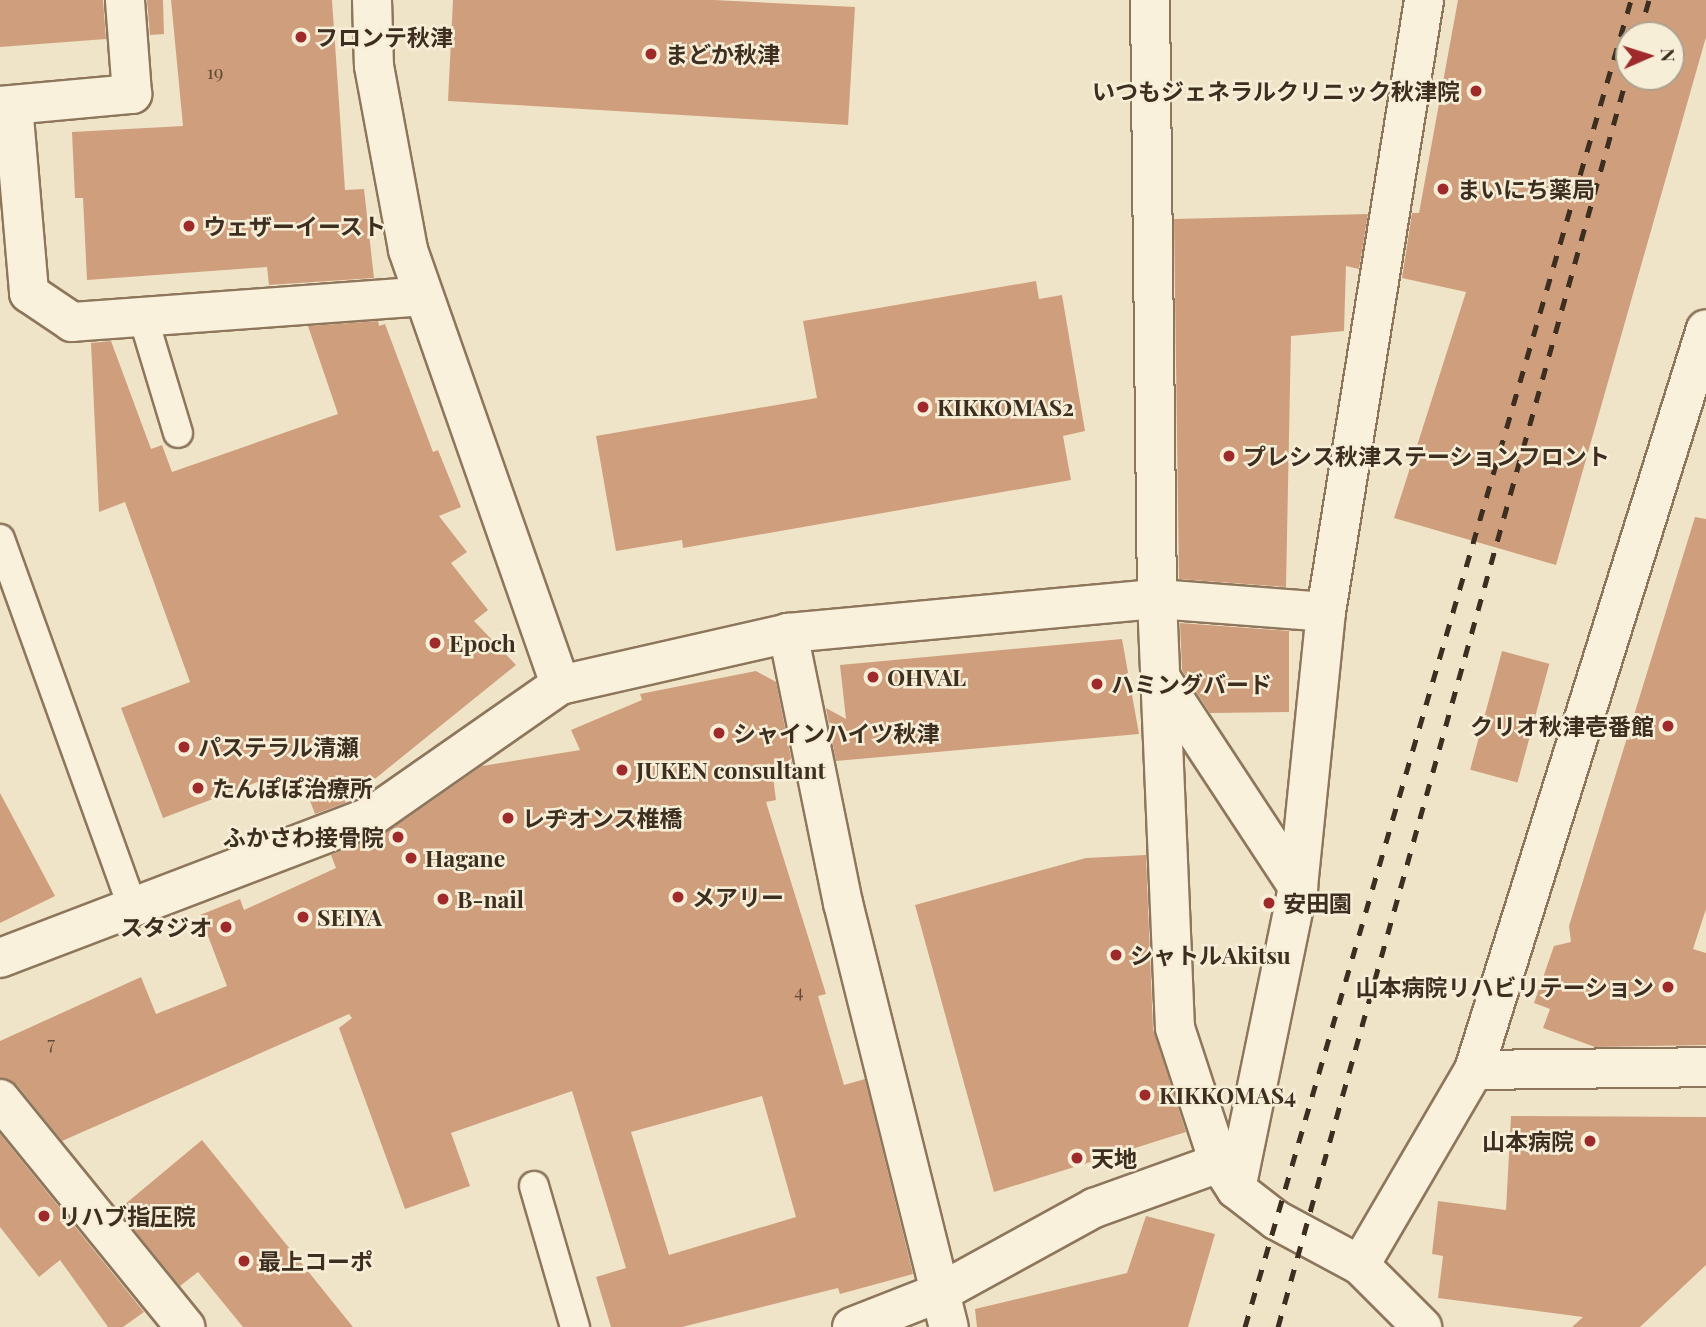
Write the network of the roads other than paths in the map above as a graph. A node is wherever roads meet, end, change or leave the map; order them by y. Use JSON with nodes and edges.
{"nodes":[{"id":1,"x":125,"y":0,"type":"edge"},
{"id":2,"x":372,"y":0,"type":"edge"},
{"id":3,"x":1150,"y":0,"type":"edge"},
{"id":4,"x":1424,"y":0,"type":"edge"},
{"id":5,"x":6,"y":105,"type":"edge"},
{"id":6,"x":423,"y":296,"type":"junction"},
{"id":7,"x":143,"y":317,"type":"junction"},
{"id":8,"x":1706,"y":329,"type":"edge"},
{"id":9,"x":178,"y":433,"type":"dead end"},
{"id":10,"x":0,"y":539,"type":"edge"},
{"id":11,"x":1157,"y":599,"type":"junction"},
{"id":12,"x":1326,"y":612,"type":"junction"},
{"id":13,"x":788,"y":633,"type":"junction"},
{"id":14,"x":1162,"y":680,"type":"junction"},
{"id":15,"x":560,"y":685,"type":"junction"},
{"id":16,"x":1298,"y":887,"type":"junction"},
{"id":17,"x":134,"y":908,"type":"junction"},
{"id":18,"x":0,"y":958,"type":"edge"},
{"id":19,"x":1706,"y":1067,"type":"edge"},
{"id":20,"x":1474,"y":1070,"type":"junction"},
{"id":21,"x":0,"y":1099,"type":"edge"},
{"id":22,"x":1227,"y":1176,"type":"junction"},
{"id":23,"x":534,"y":1186,"type":"dead end"},
{"id":24,"x":1360,"y":1265,"type":"junction"},
{"id":25,"x":945,"y":1310,"type":"edge"},
{"id":26,"x":184,"y":1327,"type":"edge"},
{"id":27,"x":575,"y":1327,"type":"edge"},
{"id":28,"x":852,"y":1327,"type":"edge"},
{"id":29,"x":1422,"y":1327,"type":"edge"}],
"edges":[{"from":1,"to":5,"type":"street"},
{"from":2,"to":6,"type":"street"},
{"from":3,"to":11,"type":"street"},
{"from":4,"to":12,"type":"street"},
{"from":5,"to":7,"type":"street"},
{"from":6,"to":7,"type":"street"},
{"from":6,"to":15,"type":"street"},
{"from":7,"to":9,"type":"lane"},
{"from":8,"to":20,"type":"street"},
{"from":10,"to":17,"type":"lane"},
{"from":11,"to":12,"type":"street"},
{"from":11,"to":13,"type":"street"},
{"from":11,"to":14,"type":"street"},
{"from":12,"to":16,"type":"street"},
{"from":13,"to":15,"type":"street"},
{"from":13,"to":25,"type":"street"},
{"from":14,"to":16,"type":"street"},
{"from":14,"to":22,"type":"street"},
{"from":15,"to":17,"type":"street"},
{"from":16,"to":22,"type":"street"},
{"from":17,"to":18,"type":"street"},
{"from":19,"to":20,"type":"street"},
{"from":20,"to":24,"type":"street"},
{"from":21,"to":26,"type":"street"},
{"from":22,"to":24,"type":"street"},
{"from":22,"to":25,"type":"street"},
{"from":23,"to":27,"type":"lane"},
{"from":24,"to":29,"type":"street"},
{"from":25,"to":28,"type":"street"}]}
